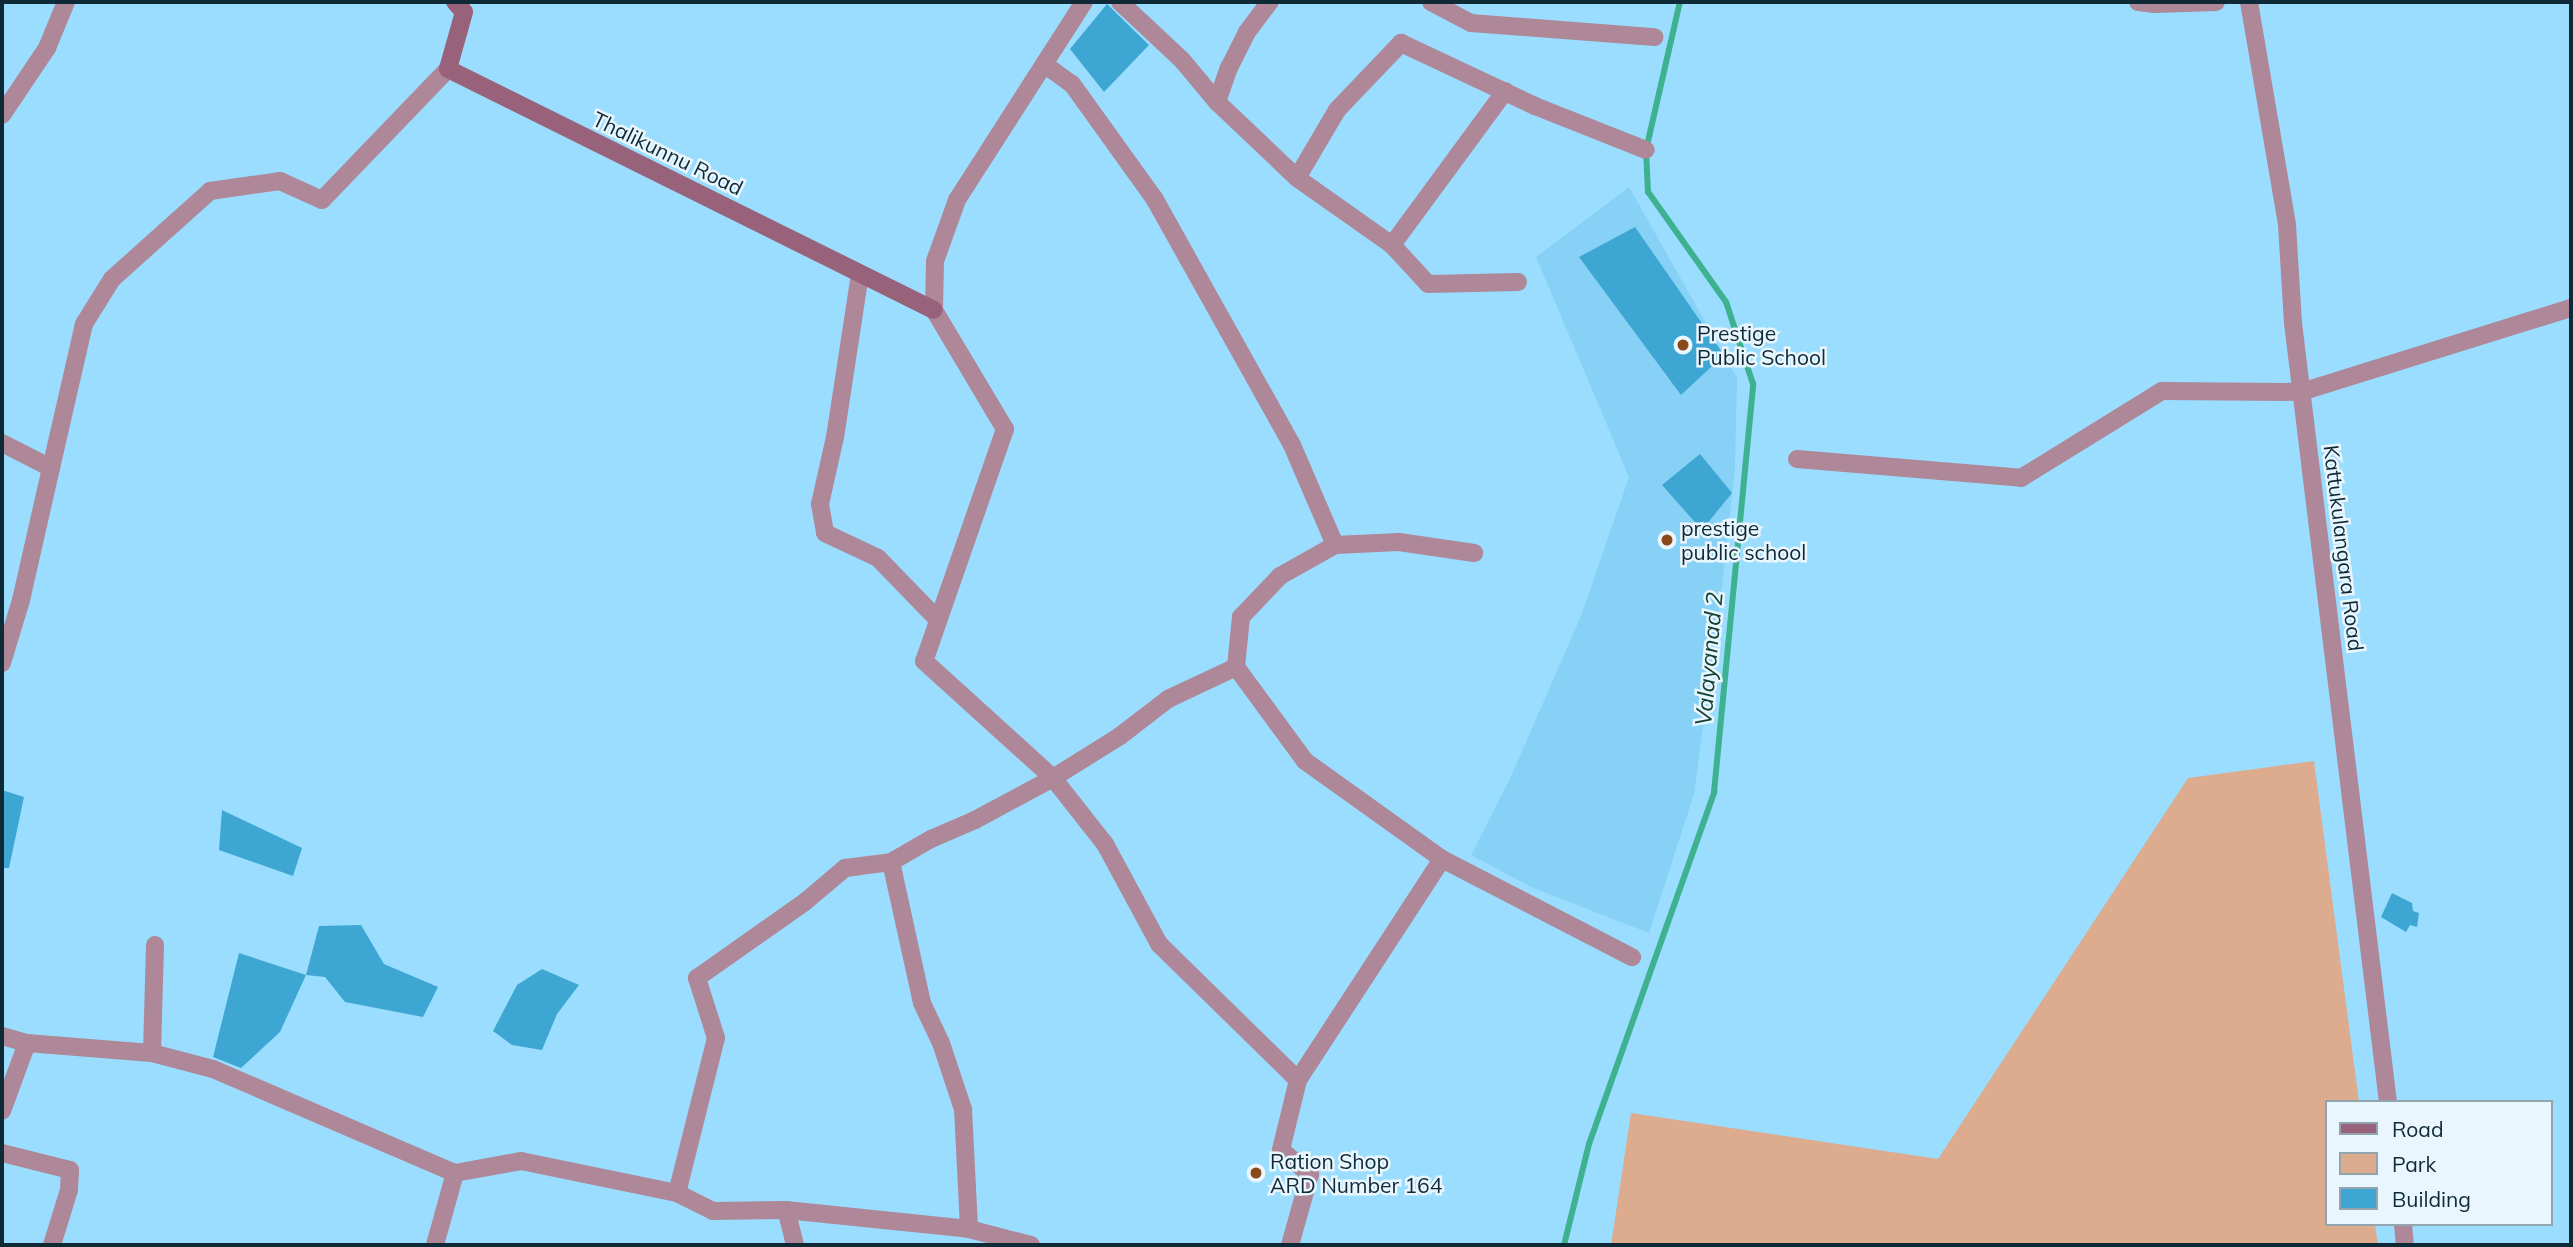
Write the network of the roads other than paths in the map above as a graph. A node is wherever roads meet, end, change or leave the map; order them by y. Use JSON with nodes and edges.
{"nodes":[{"id":1,"x":66,"y":2,"type":"edge"},
{"id":2,"x":455,"y":2,"type":"edge"},
{"id":3,"x":1084,"y":2,"type":"edge"},
{"id":4,"x":1120,"y":2,"type":"edge"},
{"id":5,"x":1270,"y":2,"type":"edge"},
{"id":6,"x":1431,"y":2,"type":"edge"},
{"id":7,"x":2138,"y":2,"type":"edge"},
{"id":8,"x":2216,"y":2,"type":"edge"},
{"id":9,"x":2249,"y":2,"type":"edge"},
{"id":10,"x":1654,"y":37,"type":"dead end"},
{"id":11,"x":1044,"y":64,"type":"junction"},
{"id":12,"x":447,"y":69,"type":"junction"},
{"id":13,"x":1505,"y":91,"type":"junction"},
{"id":14,"x":1217,"y":102,"type":"junction"},
{"id":15,"x":2,"y":115,"type":"edge"},
{"id":16,"x":1646,"y":149,"type":"dead end"},
{"id":17,"x":1297,"y":178,"type":"junction"},
{"id":18,"x":1392,"y":245,"type":"junction"},
{"id":19,"x":860,"y":274,"type":"junction"},
{"id":20,"x":1518,"y":282,"type":"dead end"},
{"id":21,"x":2571,"y":308,"type":"edge"},
{"id":22,"x":934,"y":310,"type":"junction"},
{"id":23,"x":2301,"y":392,"type":"junction"},
{"id":24,"x":2,"y":443,"type":"edge"},
{"id":25,"x":1797,"y":459,"type":"dead end"},
{"id":26,"x":51,"y":468,"type":"junction"},
{"id":27,"x":1335,"y":545,"type":"junction"},
{"id":28,"x":1474,"y":553,"type":"dead end"},
{"id":29,"x":938,"y":620,"type":"junction"},
{"id":30,"x":2,"y":663,"type":"edge"},
{"id":31,"x":1236,"y":667,"type":"junction"},
{"id":32,"x":1053,"y":778,"type":"junction"},
{"id":33,"x":1442,"y":859,"type":"junction"},
{"id":34,"x":891,"y":862,"type":"junction"},
{"id":35,"x":155,"y":945,"type":"dead end"},
{"id":36,"x":1632,"y":957,"type":"dead end"},
{"id":37,"x":2,"y":1037,"type":"edge"},
{"id":38,"x":27,"y":1043,"type":"junction"},
{"id":39,"x":152,"y":1053,"type":"junction"},
{"id":40,"x":1298,"y":1080,"type":"junction"},
{"id":41,"x":2388,"y":1100,"type":"edge"},
{"id":42,"x":2,"y":1111,"type":"edge"},
{"id":43,"x":2,"y":1153,"type":"edge"},
{"id":44,"x":455,"y":1174,"type":"junction"},
{"id":45,"x":677,"y":1193,"type":"junction"},
{"id":46,"x":786,"y":1210,"type":"junction"},
{"id":47,"x":2403,"y":1226,"type":"edge"},
{"id":48,"x":969,"y":1228,"type":"junction"},
{"id":49,"x":52,"y":1245,"type":"edge"},
{"id":50,"x":435,"y":1245,"type":"edge"},
{"id":51,"x":794,"y":1245,"type":"edge"},
{"id":52,"x":1031,"y":1245,"type":"edge"},
{"id":53,"x":1290,"y":1245,"type":"edge"},
{"id":54,"x":2405,"y":1245,"type":"edge"}],
"edges":[{"from":1,"to":15,"type":"street"},
{"from":2,"to":12,"type":"street"},
{"from":3,"to":11,"type":"street"},
{"from":4,"to":14,"type":"street"},
{"from":5,"to":14,"type":"street"},
{"from":6,"to":10,"type":"street"},
{"from":7,"to":8,"type":"street"},
{"from":9,"to":23,"type":"street","name":"Kattukulangara Road"},
{"from":11,"to":22,"type":"street"},
{"from":11,"to":27,"type":"street"},
{"from":12,"to":19,"type":"street","name":"Thalikunnu Road"},
{"from":12,"to":26,"type":"street"},
{"from":13,"to":16,"type":"street"},
{"from":13,"to":17,"type":"street"},
{"from":13,"to":18,"type":"street"},
{"from":14,"to":17,"type":"street"},
{"from":17,"to":18,"type":"street"},
{"from":18,"to":20,"type":"street"},
{"from":19,"to":22,"type":"street","name":"Thalikunnu Road"},
{"from":19,"to":29,"type":"street"},
{"from":21,"to":23,"type":"street"},
{"from":22,"to":29,"type":"street"},
{"from":23,"to":25,"type":"street"},
{"from":23,"to":41,"type":"street","name":"Kattukulangara Road"},
{"from":24,"to":26,"type":"street"},
{"from":26,"to":30,"type":"street"},
{"from":27,"to":28,"type":"street"},
{"from":27,"to":31,"type":"street"},
{"from":29,"to":32,"type":"street"},
{"from":31,"to":32,"type":"street"},
{"from":31,"to":33,"type":"street"},
{"from":32,"to":34,"type":"street"},
{"from":32,"to":40,"type":"street"},
{"from":33,"to":36,"type":"street"},
{"from":33,"to":40,"type":"street"},
{"from":34,"to":45,"type":"street"},
{"from":34,"to":48,"type":"street"},
{"from":35,"to":39,"type":"street"},
{"from":37,"to":38,"type":"street"},
{"from":38,"to":39,"type":"street"},
{"from":38,"to":42,"type":"street"},
{"from":39,"to":44,"type":"street"},
{"from":40,"to":53,"type":"street"},
{"from":43,"to":49,"type":"street"},
{"from":44,"to":45,"type":"street"},
{"from":44,"to":50,"type":"street"},
{"from":45,"to":46,"type":"street"},
{"from":46,"to":48,"type":"street"},
{"from":46,"to":51,"type":"street"},
{"from":47,"to":54,"type":"street"},
{"from":48,"to":52,"type":"street"}]}
